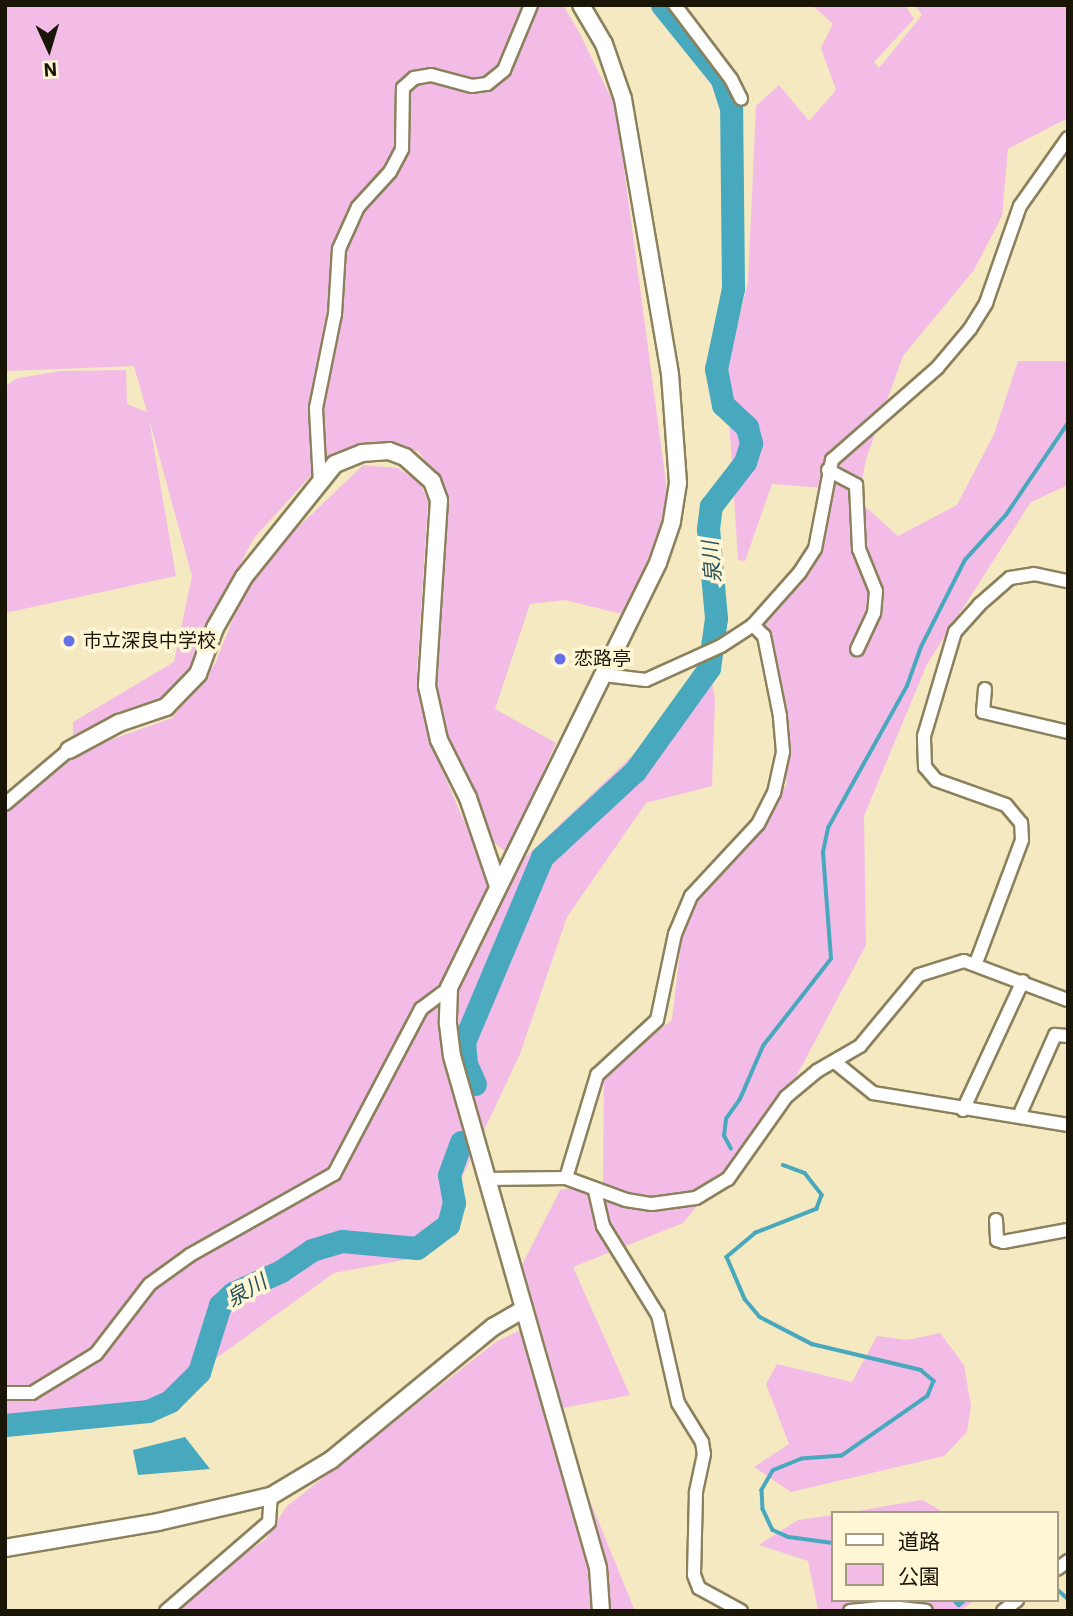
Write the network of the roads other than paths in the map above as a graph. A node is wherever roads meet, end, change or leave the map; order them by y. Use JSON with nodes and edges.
{"nodes":[{"id":1,"x":531,"y":5,"type":"edge"},
{"id":2,"x":581,"y":5,"type":"edge"},
{"id":3,"x":675,"y":5,"type":"edge"},
{"id":4,"x":741,"y":99,"type":"dead end"},
{"id":5,"x":1068,"y":138,"type":"edge"},
{"id":6,"x":828,"y":470,"type":"junction"},
{"id":7,"x":320,"y":483,"type":"junction"},
{"id":8,"x":1068,"y":581,"type":"edge"},
{"id":9,"x":753,"y":625,"type":"junction"},
{"id":10,"x":857,"y":649,"type":"dead end"},
{"id":11,"x":604,"y":674,"type":"junction"},
{"id":12,"x":985,"y":689,"type":"dead end"},
{"id":13,"x":1068,"y":732,"type":"edge"},
{"id":14,"x":69,"y":750,"type":"joint"},
{"id":15,"x":5,"y":804,"type":"edge"},
{"id":16,"x":498,"y":886,"type":"junction"},
{"id":17,"x":976,"y":963,"type":"junction"},
{"id":18,"x":1023,"y":981,"type":"junction"},
{"id":19,"x":449,"y":988,"type":"junction"},
{"id":20,"x":1068,"y":1000,"type":"edge"},
{"id":21,"x":1068,"y":1036,"type":"edge"},
{"id":22,"x":836,"y":1063,"type":"junction"},
{"id":23,"x":963,"y":1110,"type":"junction"},
{"id":24,"x":1019,"y":1116,"type":"junction"},
{"id":25,"x":1068,"y":1125,"type":"edge"},
{"id":26,"x":486,"y":1178,"type":"junction"},
{"id":27,"x":566,"y":1178,"type":"junction"},
{"id":28,"x":595,"y":1191,"type":"junction"},
{"id":29,"x":996,"y":1220,"type":"dead end"},
{"id":30,"x":1068,"y":1230,"type":"edge"},
{"id":31,"x":524,"y":1309,"type":"junction"},
{"id":32,"x":5,"y":1393,"type":"edge"},
{"id":33,"x":271,"y":1496,"type":"junction"},
{"id":34,"x":5,"y":1548,"type":"edge"},
{"id":35,"x":166,"y":1611,"type":"edge"},
{"id":36,"x":601,"y":1611,"type":"edge"},
{"id":37,"x":741,"y":1611,"type":"edge"},
{"id":38,"x":850,"y":1611,"type":"edge"},
{"id":39,"x":926,"y":1611,"type":"edge"}],
"edges":[{"from":1,"to":7,"type":"street"},
{"from":2,"to":11,"type":"street"},
{"from":3,"to":4,"type":"street"},
{"from":5,"to":6,"type":"street"},
{"from":6,"to":9,"type":"street"},
{"from":6,"to":10,"type":"street"},
{"from":7,"to":14,"type":"street"},
{"from":7,"to":16,"type":"street"},
{"from":8,"to":17,"type":"street"},
{"from":9,"to":11,"type":"street"},
{"from":9,"to":27,"type":"street"},
{"from":11,"to":16,"type":"street"},
{"from":12,"to":13,"type":"street"},
{"from":14,"to":15,"type":"street"},
{"from":16,"to":19,"type":"street"},
{"from":17,"to":18,"type":"street"},
{"from":17,"to":22,"type":"street"},
{"from":18,"to":20,"type":"street"},
{"from":18,"to":23,"type":"street"},
{"from":19,"to":26,"type":"street"},
{"from":19,"to":32,"type":"street"},
{"from":21,"to":24,"type":"street"},
{"from":22,"to":23,"type":"street"},
{"from":22,"to":28,"type":"street"},
{"from":23,"to":24,"type":"street"},
{"from":24,"to":25,"type":"street"},
{"from":26,"to":27,"type":"street"},
{"from":26,"to":31,"type":"street"},
{"from":27,"to":28,"type":"street"},
{"from":28,"to":37,"type":"street"},
{"from":29,"to":30,"type":"street"},
{"from":31,"to":33,"type":"street"},
{"from":31,"to":36,"type":"street"},
{"from":33,"to":34,"type":"street"},
{"from":33,"to":35,"type":"street"},
{"from":38,"to":39,"type":"street"}]}
